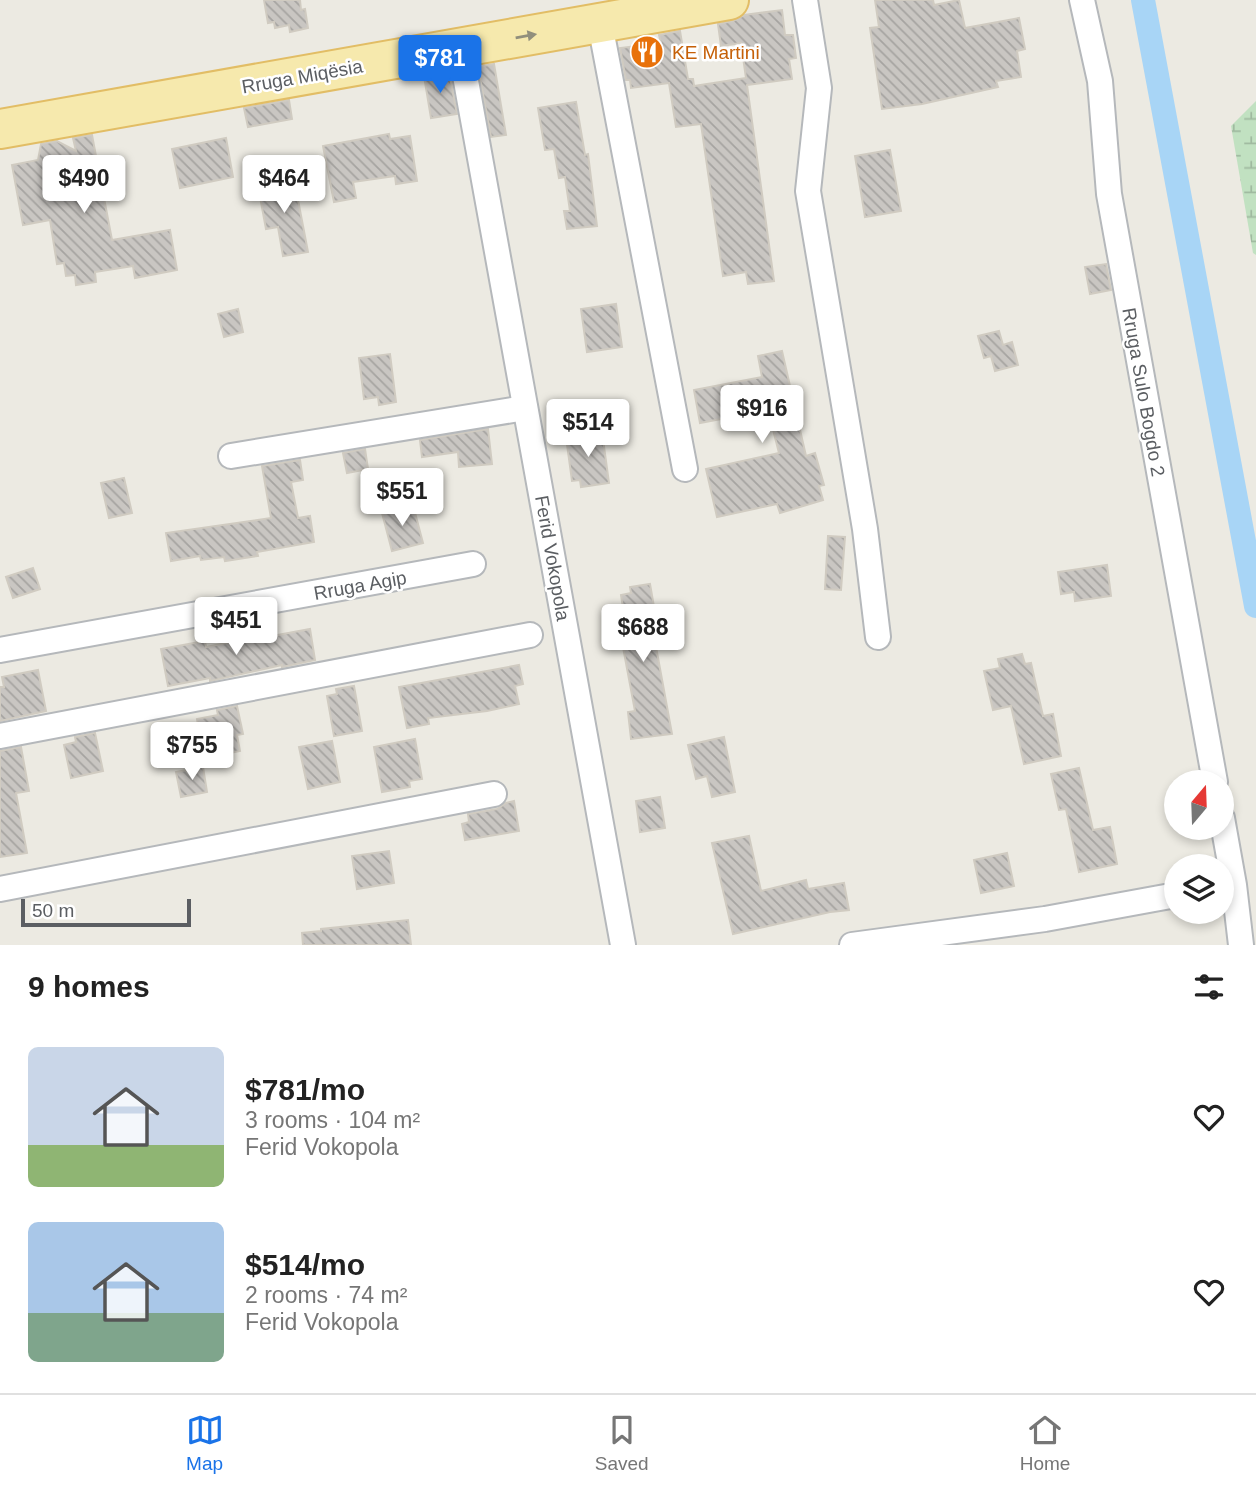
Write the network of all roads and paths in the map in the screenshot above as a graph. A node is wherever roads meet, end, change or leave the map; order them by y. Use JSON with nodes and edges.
{"nodes":[{"id":1,"x":729,"y":0,"type":"edge"},
{"id":2,"x":806,"y":0,"type":"edge"},
{"id":3,"x":1082,"y":0,"type":"edge"},
{"id":4,"x":589,"y":12,"type":"edge"},
{"id":5,"x":460,"y":48,"type":"junction"},
{"id":6,"x":0,"y":105,"type":"edge"},
{"id":7,"x":0,"y":129,"type":"edge"},
{"id":8,"x":525,"y":408,"type":"junction"},
{"id":9,"x":232,"y":456,"type":"dead end"},
{"id":10,"x":685,"y":469,"type":"dead end"},
{"id":11,"x":472,"y":565,"type":"dead end"},
{"id":12,"x":530,"y":635,"type":"dead end"},
{"id":13,"x":878,"y":637,"type":"dead end"},
{"id":14,"x":0,"y":650,"type":"edge"},
{"id":15,"x":0,"y":736,"type":"edge"},
{"id":16,"x":1213,"y":770,"type":"edge"},
{"id":17,"x":494,"y":794,"type":"dead end"},
{"id":18,"x":0,"y":888,"type":"edge"},
{"id":19,"x":1164,"y":897,"type":"edge"},
{"id":20,"x":1234,"y":913,"type":"edge"},
{"id":21,"x":623,"y":945,"type":"edge"},
{"id":22,"x":852,"y":945,"type":"edge"},
{"id":23,"x":1241,"y":945,"type":"edge"}],
"edges":[{"from":1,"to":4,"type":"main road","name":"Rruga Miqësia"},
{"from":2,"to":13,"type":"street"},
{"from":3,"to":16,"type":"street","name":"Rruga Sulo Bogdo 2"},
{"from":5,"to":4,"type":"main road","name":"Rruga Miqësia","one_way":true},
{"from":4,"to":6,"type":"main road","name":"Rruga Miqësia"},
{"from":4,"to":10,"type":"street"},
{"from":5,"to":7,"type":"main road","name":"Rruga Miqësia"},
{"from":5,"to":8,"type":"street","name":"Ferid Vokopola"},
{"from":8,"to":9,"type":"street"},
{"from":8,"to":21,"type":"street","name":"Ferid Vokopola"},
{"from":11,"to":14,"type":"street","name":"Rruga Agip"},
{"from":12,"to":15,"type":"street"},
{"from":17,"to":18,"type":"street"},
{"from":19,"to":22,"type":"street"},
{"from":20,"to":23,"type":"street"}]}
